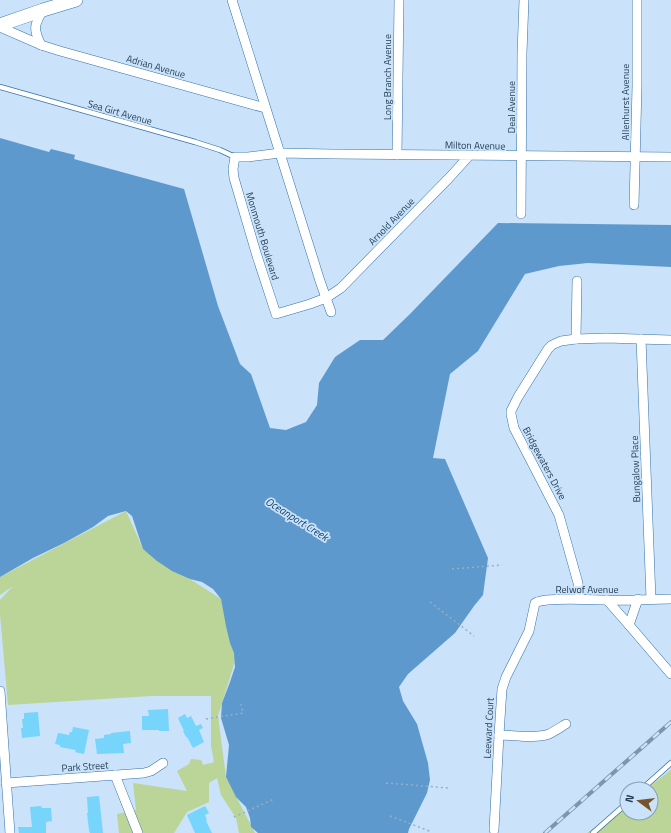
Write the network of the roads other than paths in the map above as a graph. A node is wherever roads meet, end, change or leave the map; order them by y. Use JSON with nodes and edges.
{"nodes":[{"id":1,"x":76,"y":0,"type":"edge"},
{"id":2,"x":232,"y":0,"type":"edge"},
{"id":3,"x":399,"y":0,"type":"edge"},
{"id":4,"x":524,"y":0,"type":"edge"},
{"id":5,"x":637,"y":0,"type":"edge"},
{"id":6,"x":43,"y":10,"type":"junction"},
{"id":7,"x":0,"y":26,"type":"edge"},
{"id":8,"x":41,"y":45,"type":"junction"},
{"id":9,"x":0,"y":87,"type":"edge"},
{"id":10,"x":265,"y":108,"type":"junction"},
{"id":11,"x":280,"y":153,"type":"junction"},
{"id":12,"x":397,"y":155,"type":"junction"},
{"id":13,"x":469,"y":156,"type":"junction"},
{"id":14,"x":521,"y":156,"type":"junction"},
{"id":15,"x":636,"y":156,"type":"junction"},
{"id":16,"x":235,"y":157,"type":"junction"},
{"id":17,"x":671,"y":157,"type":"edge"},
{"id":18,"x":634,"y":204,"type":"dead end"},
{"id":19,"x":521,"y":214,"type":"dead end"},
{"id":20,"x":577,"y":281,"type":"dead end"},
{"id":21,"x":326,"y":298,"type":"junction"},
{"id":22,"x":331,"y":312,"type":"dead end"},
{"id":23,"x":576,"y":339,"type":"junction"},
{"id":24,"x":641,"y":339,"type":"junction"},
{"id":25,"x":670,"y":340,"type":"edge"},
{"id":26,"x":580,"y":599,"type":"junction"},
{"id":27,"x":638,"y":599,"type":"junction"},
{"id":28,"x":651,"y":599,"type":"junction"},
{"id":29,"x":671,"y":599,"type":"edge"},
{"id":30,"x":607,"y":600,"type":"junction"},
{"id":31,"x":629,"y":625,"type":"junction"},
{"id":32,"x":527,"y":634,"type":"joint"},
{"id":33,"x":671,"y":674,"type":"edge"},
{"id":34,"x":0,"y":691,"type":"edge"},
{"id":35,"x":566,"y":724,"type":"dead end"},
{"id":36,"x":498,"y":734,"type":"junction"},
{"id":37,"x":163,"y":763,"type":"dead end"},
{"id":38,"x":671,"y":763,"type":"edge"},
{"id":39,"x":115,"y":775,"type":"junction"},
{"id":40,"x":651,"y":781,"type":"edge"},
{"id":41,"x":6,"y":783,"type":"junction"},
{"id":42,"x":619,"y":810,"type":"edge"},
{"id":43,"x":494,"y":830,"type":"dead end"},
{"id":44,"x":10,"y":833,"type":"edge"},
{"id":45,"x":138,"y":833,"type":"edge"},
{"id":46,"x":593,"y":833,"type":"edge"}],
"edges":[{"from":1,"to":6,"type":"main road"},
{"from":2,"to":10,"type":"street"},
{"from":3,"to":12,"type":"street","name":"Long Branch Avenue"},
{"from":4,"to":14,"type":"street","name":"Deal Avenue"},
{"from":5,"to":15,"type":"street","name":"Allenhurst Avenue"},
{"from":6,"to":7,"type":"main road"},
{"from":6,"to":8,"type":"street"},
{"from":7,"to":8,"type":"street","name":"Adrian Avenue"},
{"from":8,"to":10,"type":"street","name":"Adrian Avenue"},
{"from":9,"to":16,"type":"lane","name":"Sea Girt Avenue"},
{"from":10,"to":11,"type":"street"},
{"from":11,"to":12,"type":"street","name":"Milton Avenue"},
{"from":11,"to":16,"type":"street"},
{"from":11,"to":21,"type":"street"},
{"from":12,"to":13,"type":"street","name":"Milton Avenue"},
{"from":13,"to":14,"type":"street","name":"Milton Avenue"},
{"from":13,"to":21,"type":"street","name":"Arnold Avenue"},
{"from":14,"to":15,"type":"street","name":"Milton Avenue"},
{"from":14,"to":19,"type":"street","name":"Deal Avenue"},
{"from":15,"to":17,"type":"street","name":"Milton Avenue"},
{"from":15,"to":18,"type":"street","name":"Allenhurst Avenue"},
{"from":16,"to":21,"type":"street","name":"Monmouth Boulevard"},
{"from":20,"to":23,"type":"street"},
{"from":21,"to":22,"type":"street"},
{"from":23,"to":24,"type":"street","name":"Bridgewaters Drive"},
{"from":23,"to":26,"type":"street","name":"Bridgewaters Drive"},
{"from":24,"to":25,"type":"street","name":"Bridgewaters Drive"},
{"from":24,"to":28,"type":"street","name":"Bungalow Place"},
{"from":26,"to":30,"type":"street","name":"Relwof Avenue"},
{"from":26,"to":32,"type":"street","name":"Relwof Avenue"},
{"from":27,"to":28,"type":"street","name":"Relwof Avenue"},
{"from":27,"to":30,"type":"street","name":"Relwof Avenue"},
{"from":27,"to":31,"type":"street"},
{"from":28,"to":29,"type":"street","name":"Relwof Avenue"},
{"from":30,"to":31,"type":"street"},
{"from":31,"to":33,"type":"street"},
{"from":32,"to":36,"type":"street","name":"Leeward Court"},
{"from":34,"to":41,"type":"street"},
{"from":35,"to":36,"type":"street"},
{"from":36,"to":43,"type":"street","name":"Leeward Court"},
{"from":37,"to":39,"type":"street","name":"Park Street"},
{"from":38,"to":40,"type":"lane"},
{"from":39,"to":41,"type":"street","name":"Park Street"},
{"from":39,"to":45,"type":"street"},
{"from":41,"to":44,"type":"street"},
{"from":42,"to":46,"type":"lane"}]}
